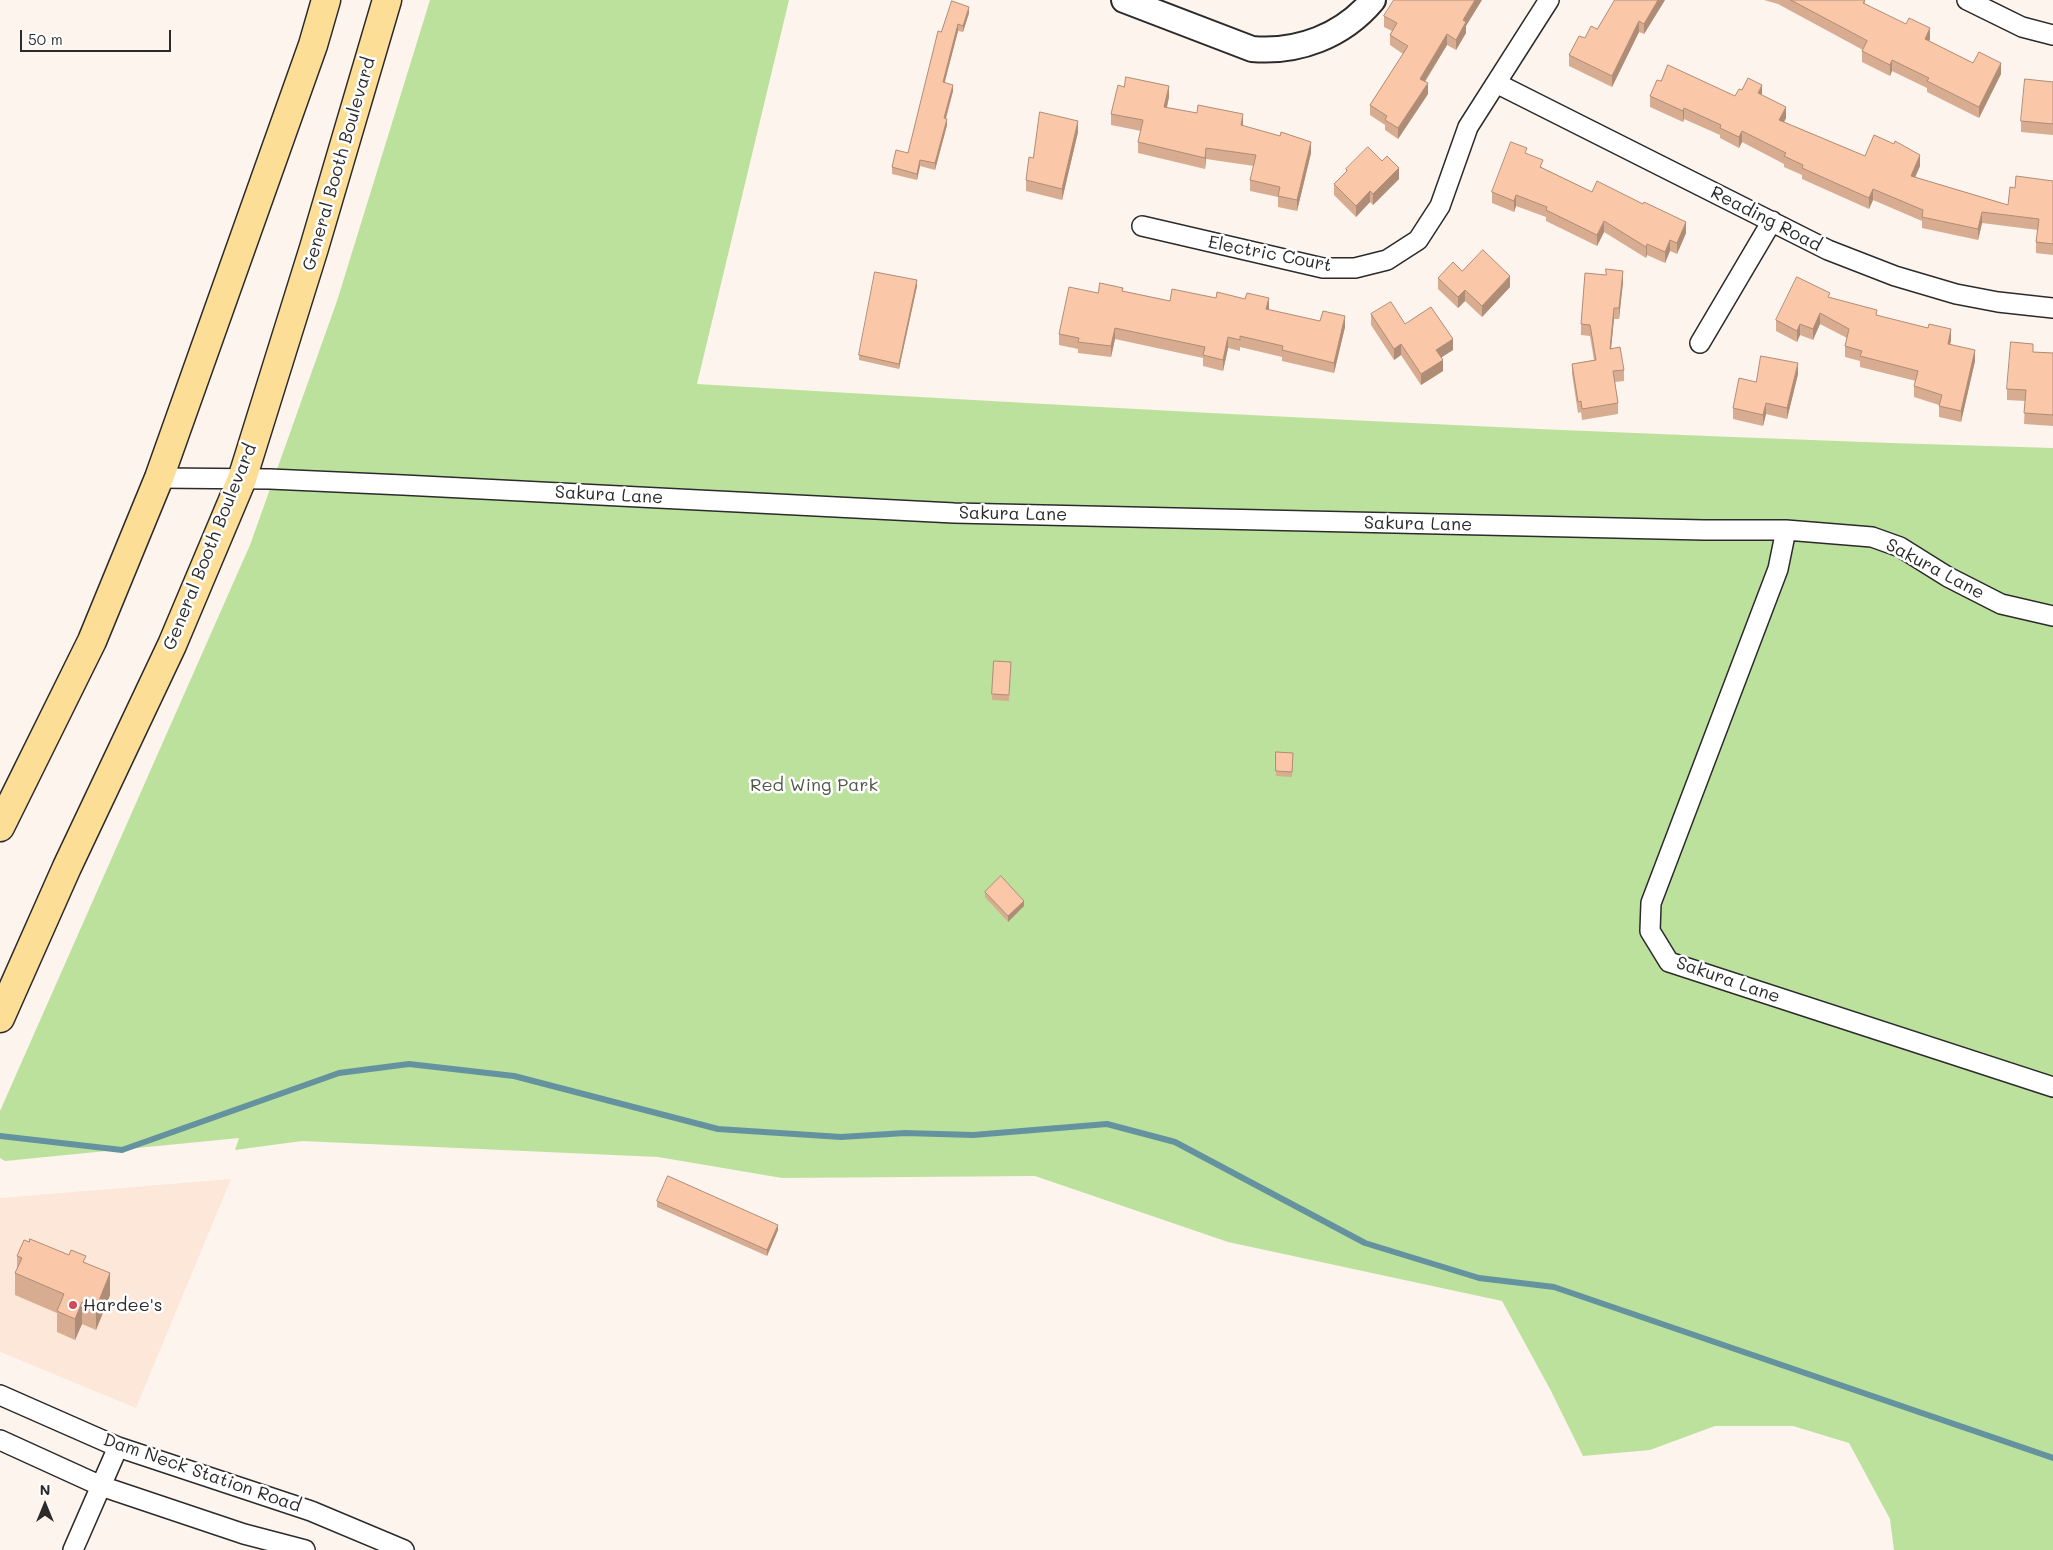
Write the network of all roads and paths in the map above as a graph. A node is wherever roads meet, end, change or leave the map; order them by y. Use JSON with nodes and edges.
{"nodes":[{"id":1,"x":320,"y":0,"type":"edge"},
{"id":2,"x":326,"y":0,"type":"edge"},
{"id":3,"x":387,"y":0,"type":"edge"},
{"id":4,"x":1124,"y":0,"type":"edge"},
{"id":5,"x":1373,"y":0,"type":"edge"},
{"id":6,"x":1549,"y":0,"type":"edge"},
{"id":7,"x":1967,"y":0,"type":"edge"},
{"id":8,"x":317,"y":32,"type":"junction"},
{"id":9,"x":2053,"y":35,"type":"edge"},
{"id":10,"x":1496,"y":83,"type":"junction"},
{"id":11,"x":1772,"y":221,"type":"junction"},
{"id":12,"x":1142,"y":226,"type":"dead end"},
{"id":13,"x":2053,"y":308,"type":"edge"},
{"id":14,"x":1700,"y":343,"type":"dead end"},
{"id":15,"x":159,"y":478,"type":"junction"},
{"id":16,"x":242,"y":479,"type":"junction"},
{"id":17,"x":1786,"y":530,"type":"junction"},
{"id":18,"x":2053,"y":616,"type":"edge"},
{"id":19,"x":0,"y":827,"type":"edge"},
{"id":20,"x":0,"y":1018,"type":"edge"},
{"id":21,"x":2053,"y":1087,"type":"edge"},
{"id":22,"x":0,"y":1395,"type":"edge"},
{"id":23,"x":0,"y":1440,"type":"edge"},
{"id":24,"x":118,"y":1447,"type":"junction"},
{"id":25,"x":101,"y":1486,"type":"junction"},
{"id":26,"x":73,"y":1550,"type":"edge"},
{"id":27,"x":305,"y":1550,"type":"edge"},
{"id":28,"x":404,"y":1550,"type":"edge"}],
"edges":[{"from":1,"to":8,"type":"highway"},
{"from":2,"to":8,"type":"highway"},
{"from":3,"to":16,"type":"highway","name":"General Booth Boulevard"},
{"from":4,"to":5,"type":"street"},
{"from":6,"to":10,"type":"street","name":"Electric Court"},
{"from":7,"to":9,"type":"street"},
{"from":8,"to":15,"type":"highway"},
{"from":10,"to":11,"type":"street","name":"Reading Road"},
{"from":10,"to":12,"type":"street","name":"Electric Court"},
{"from":11,"to":13,"type":"street","name":"Reading Road"},
{"from":11,"to":14,"type":"street"},
{"from":15,"to":16,"type":"street","name":"Sakura Lane"},
{"from":15,"to":19,"type":"highway"},
{"from":16,"to":17,"type":"street","name":"Sakura Lane"},
{"from":16,"to":20,"type":"highway","name":"General Booth Boulevard"},
{"from":17,"to":18,"type":"street","name":"Sakura Lane"},
{"from":17,"to":21,"type":"street","name":"Sakura Lane"},
{"from":22,"to":24,"type":"street","name":"Dam Neck Station Road"},
{"from":23,"to":25,"type":"street"},
{"from":24,"to":25,"type":"street"},
{"from":24,"to":28,"type":"street","name":"Dam Neck Station Road"},
{"from":25,"to":26,"type":"street"},
{"from":25,"to":27,"type":"street"}]}
